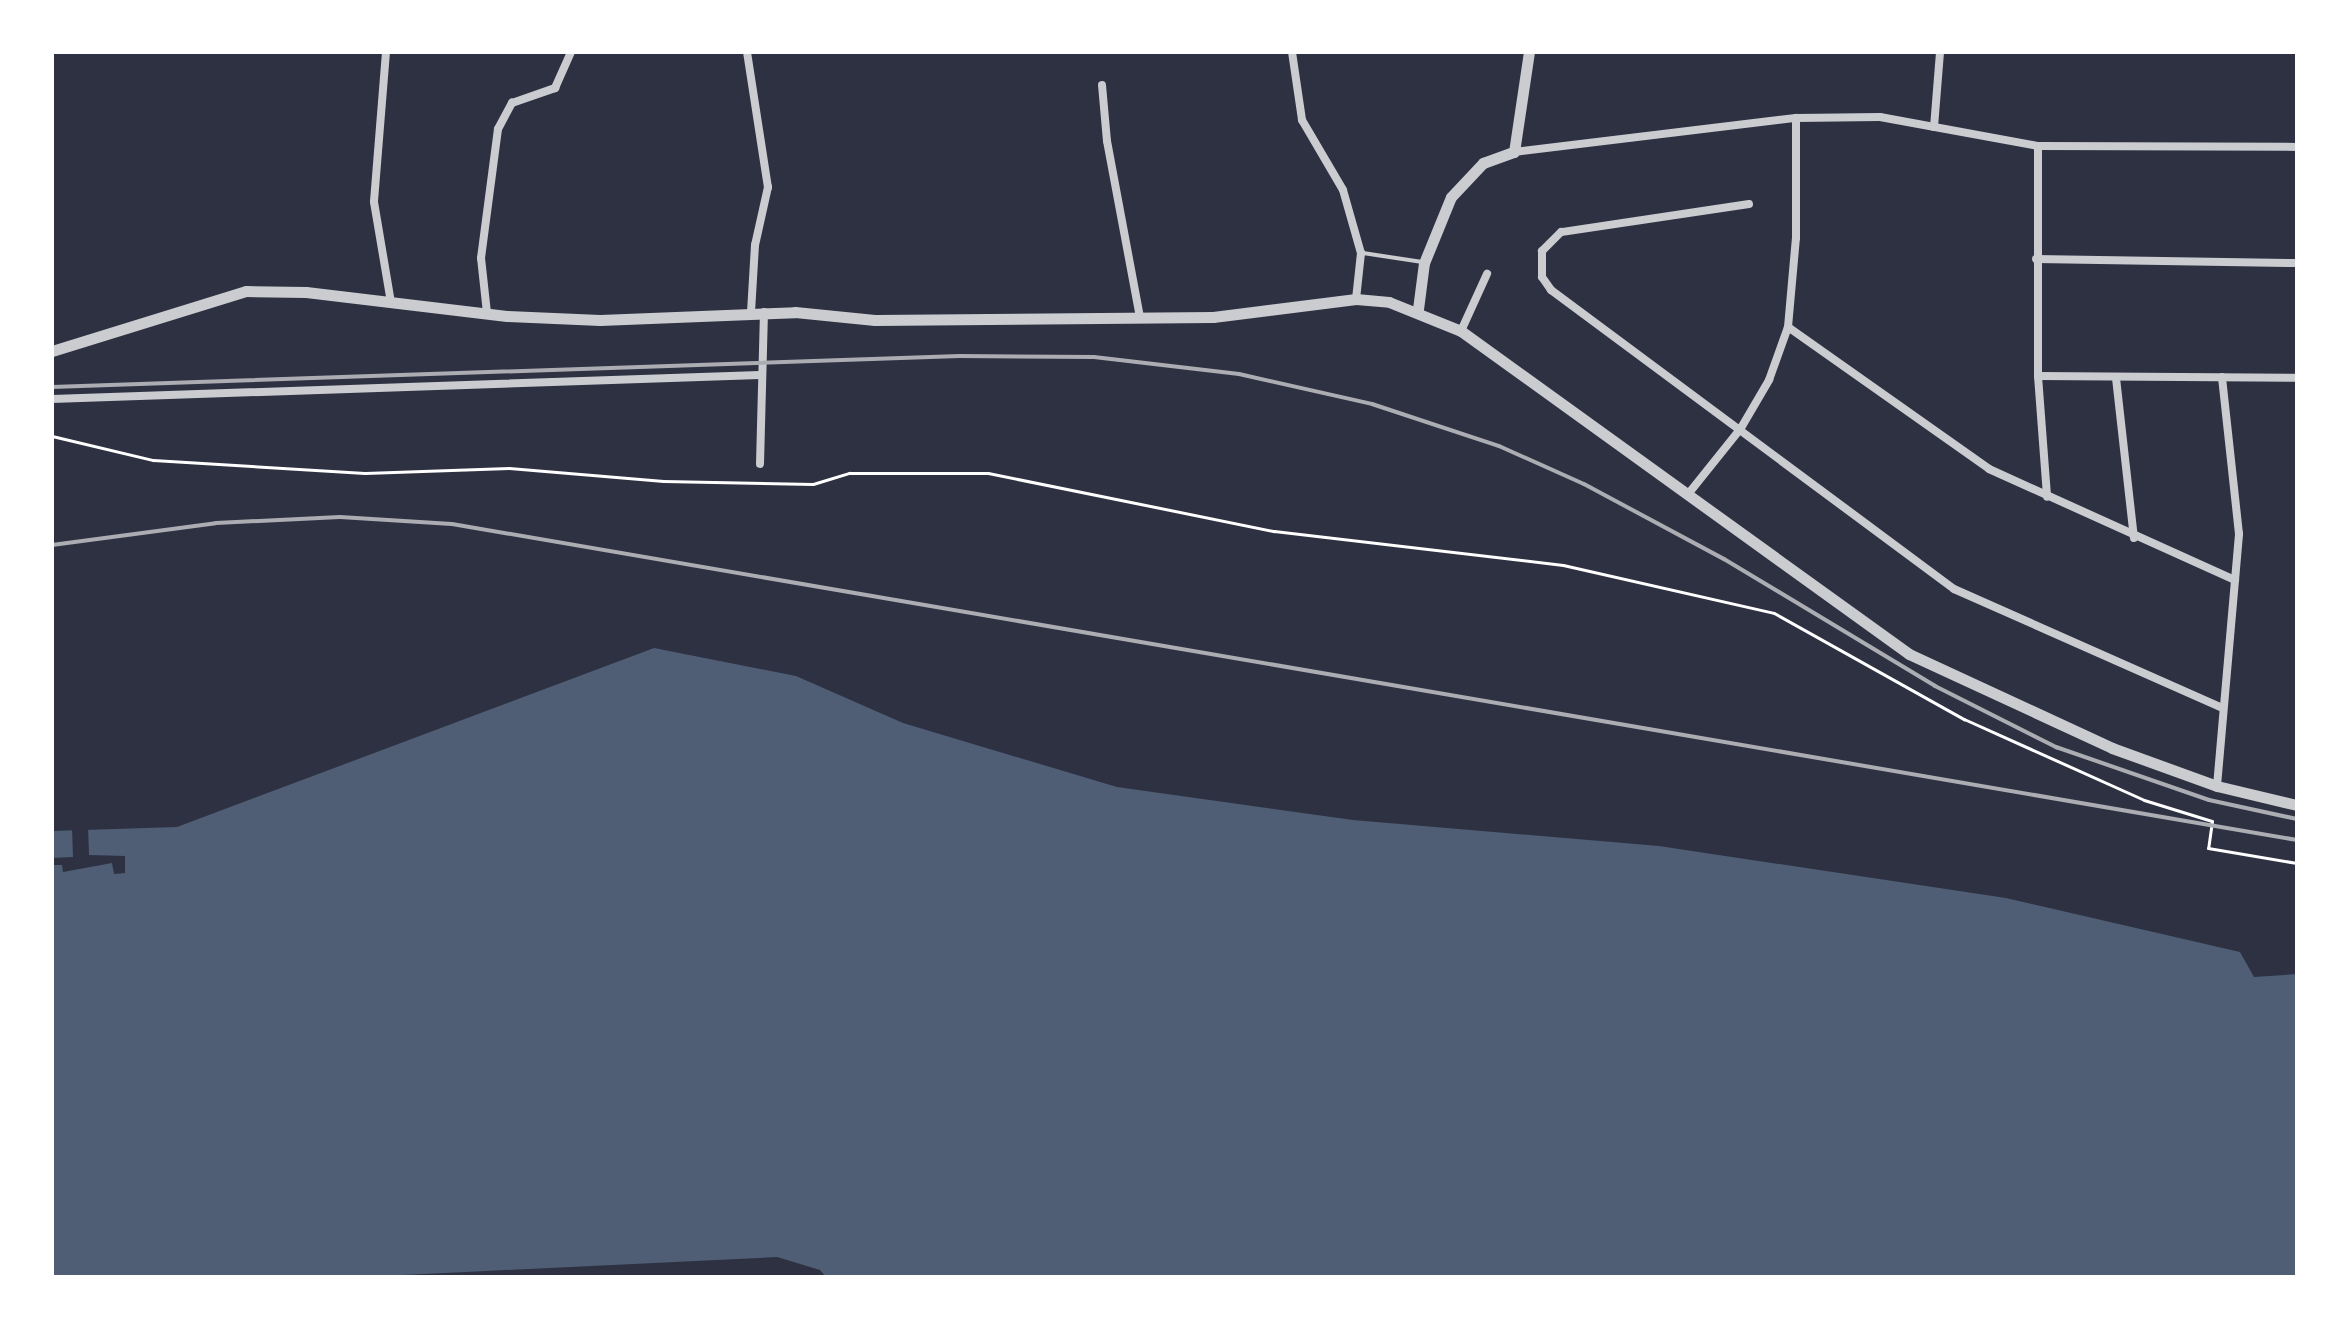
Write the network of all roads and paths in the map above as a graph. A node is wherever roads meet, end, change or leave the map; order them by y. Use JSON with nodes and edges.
{"nodes":[{"id":1,"x":386,"y":52,"type":"edge"},
{"id":2,"x":571,"y":52,"type":"edge"},
{"id":3,"x":747,"y":52,"type":"edge"},
{"id":4,"x":1292,"y":52,"type":"edge"},
{"id":5,"x":1529,"y":52,"type":"edge"},
{"id":6,"x":1940,"y":52,"type":"edge"},
{"id":7,"x":1102,"y":85,"type":"dead end"},
{"id":8,"x":1796,"y":118,"type":"junction"},
{"id":9,"x":1934,"y":127,"type":"junction"},
{"id":10,"x":2038,"y":146,"type":"junction"},
{"id":11,"x":2297,"y":147,"type":"edge"},
{"id":12,"x":1514,"y":152,"type":"junction"},
{"id":13,"x":1749,"y":204,"type":"dead end"},
{"id":14,"x":1361,"y":253,"type":"junction"},
{"id":15,"x":2036,"y":259,"type":"junction"},
{"id":16,"x":1424,"y":263,"type":"junction"},
{"id":17,"x":2297,"y":263,"type":"edge"},
{"id":18,"x":1487,"y":274,"type":"dead end"},
{"id":19,"x":1356,"y":299,"type":"junction"},
{"id":20,"x":391,"y":302,"type":"junction"},
{"id":21,"x":1418,"y":309,"type":"junction"},
{"id":22,"x":758,"y":312,"type":"junction"},
{"id":23,"x":487,"y":313,"type":"junction"},
{"id":24,"x":1140,"y":317,"type":"junction"},
{"id":25,"x":1788,"y":327,"type":"junction"},
{"id":26,"x":1461,"y":331,"type":"junction"},
{"id":27,"x":52,"y":351,"type":"edge"},
{"id":28,"x":760,"y":375,"type":"junction"},
{"id":29,"x":2038,"y":376,"type":"junction"},
{"id":30,"x":2222,"y":377,"type":"junction"},
{"id":31,"x":2116,"y":378,"type":"junction"},
{"id":32,"x":2297,"y":378,"type":"edge"},
{"id":33,"x":52,"y":399,"type":"edge"},
{"id":34,"x":1741,"y":428,"type":"junction"},
{"id":35,"x":52,"y":436,"type":"edge"},
{"id":36,"x":760,"y":464,"type":"dead end"},
{"id":37,"x":1689,"y":493,"type":"junction"},
{"id":38,"x":2047,"y":497,"type":"junction"},
{"id":39,"x":2134,"y":538,"type":"junction"},
{"id":40,"x":2235,"y":580,"type":"junction"},
{"id":41,"x":2223,"y":708,"type":"junction"},
{"id":42,"x":2217,"y":786,"type":"junction"},
{"id":43,"x":2297,"y":805,"type":"edge"},
{"id":44,"x":2297,"y":863,"type":"edge"}],
"edges":[{"from":1,"to":20,"type":"street"},
{"from":2,"to":23,"type":"street"},
{"from":3,"to":22,"type":"street"},
{"from":4,"to":14,"type":"street"},
{"from":5,"to":12,"type":"street"},
{"from":6,"to":9,"type":"street"},
{"from":7,"to":24,"type":"street"},
{"from":8,"to":9,"type":"street"},
{"from":8,"to":12,"type":"street"},
{"from":8,"to":25,"type":"street"},
{"from":9,"to":10,"type":"street"},
{"from":10,"to":11,"type":"street"},
{"from":10,"to":15,"type":"street"},
{"from":12,"to":16,"type":"street"},
{"from":13,"to":34,"type":"street"},
{"from":14,"to":16,"type":"lane"},
{"from":14,"to":19,"type":"street"},
{"from":15,"to":17,"type":"street"},
{"from":15,"to":29,"type":"street"},
{"from":16,"to":21,"type":"street"},
{"from":18,"to":26,"type":"street"},
{"from":19,"to":21,"type":"street"},
{"from":19,"to":24,"type":"street"},
{"from":20,"to":23,"type":"street"},
{"from":20,"to":27,"type":"street"},
{"from":21,"to":26,"type":"street"},
{"from":22,"to":23,"type":"street"},
{"from":22,"to":24,"type":"street"},
{"from":22,"to":28,"type":"street"},
{"from":25,"to":34,"type":"street"},
{"from":25,"to":38,"type":"street"},
{"from":26,"to":37,"type":"street"},
{"from":28,"to":33,"type":"street"},
{"from":28,"to":36,"type":"street"},
{"from":29,"to":31,"type":"street"},
{"from":29,"to":38,"type":"street"},
{"from":30,"to":31,"type":"street"},
{"from":30,"to":32,"type":"street"},
{"from":30,"to":40,"type":"street"},
{"from":31,"to":39,"type":"street"},
{"from":34,"to":37,"type":"street"},
{"from":34,"to":41,"type":"street"},
{"from":35,"to":44,"type":"path"},
{"from":37,"to":42,"type":"street"},
{"from":38,"to":39,"type":"street"},
{"from":39,"to":40,"type":"street"},
{"from":40,"to":41,"type":"street"},
{"from":41,"to":42,"type":"street"},
{"from":42,"to":43,"type":"street"}]}
